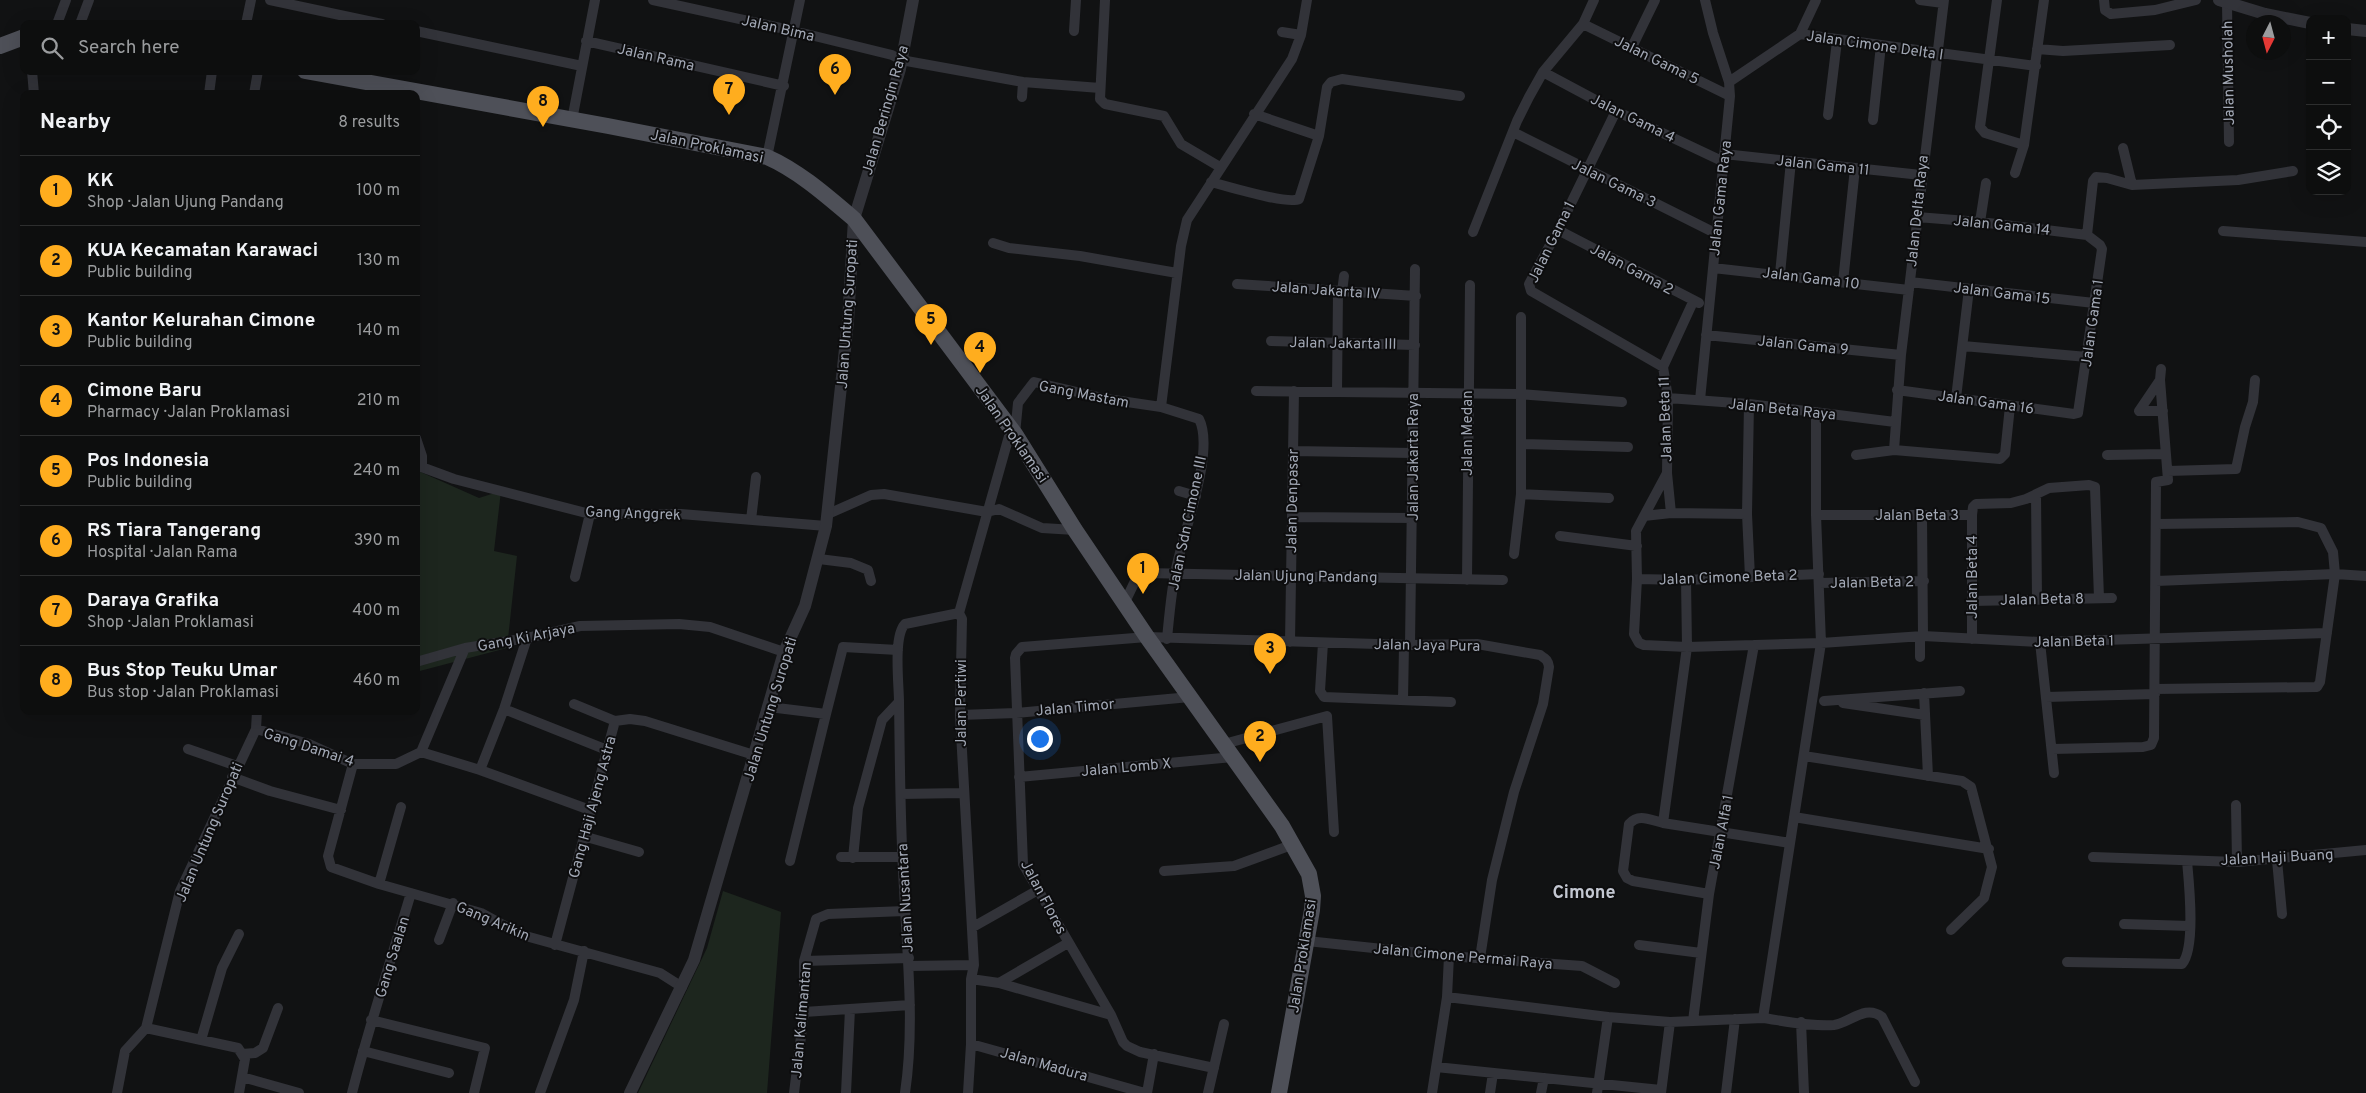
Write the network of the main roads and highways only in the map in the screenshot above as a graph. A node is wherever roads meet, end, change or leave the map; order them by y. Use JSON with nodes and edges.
{"nodes":[{"id":1,"x":20,"y":38,"type":"edge"},
{"id":2,"x":0,"y":46,"type":"edge"},
{"id":3,"x":322,"y":75,"type":"edge"},
{"id":4,"x":376,"y":88,"type":"edge"},
{"id":5,"x":420,"y":95,"type":"edge"},
{"id":6,"x":1279,"y":1093,"type":"edge"}],
"edges":[{"from":1,"to":2,"type":"main road"},
{"from":3,"to":4,"type":"main road","name":"Jalan Proklamasi"},
{"from":5,"to":6,"type":"main road","name":"Jalan Proklamasi"}]}
